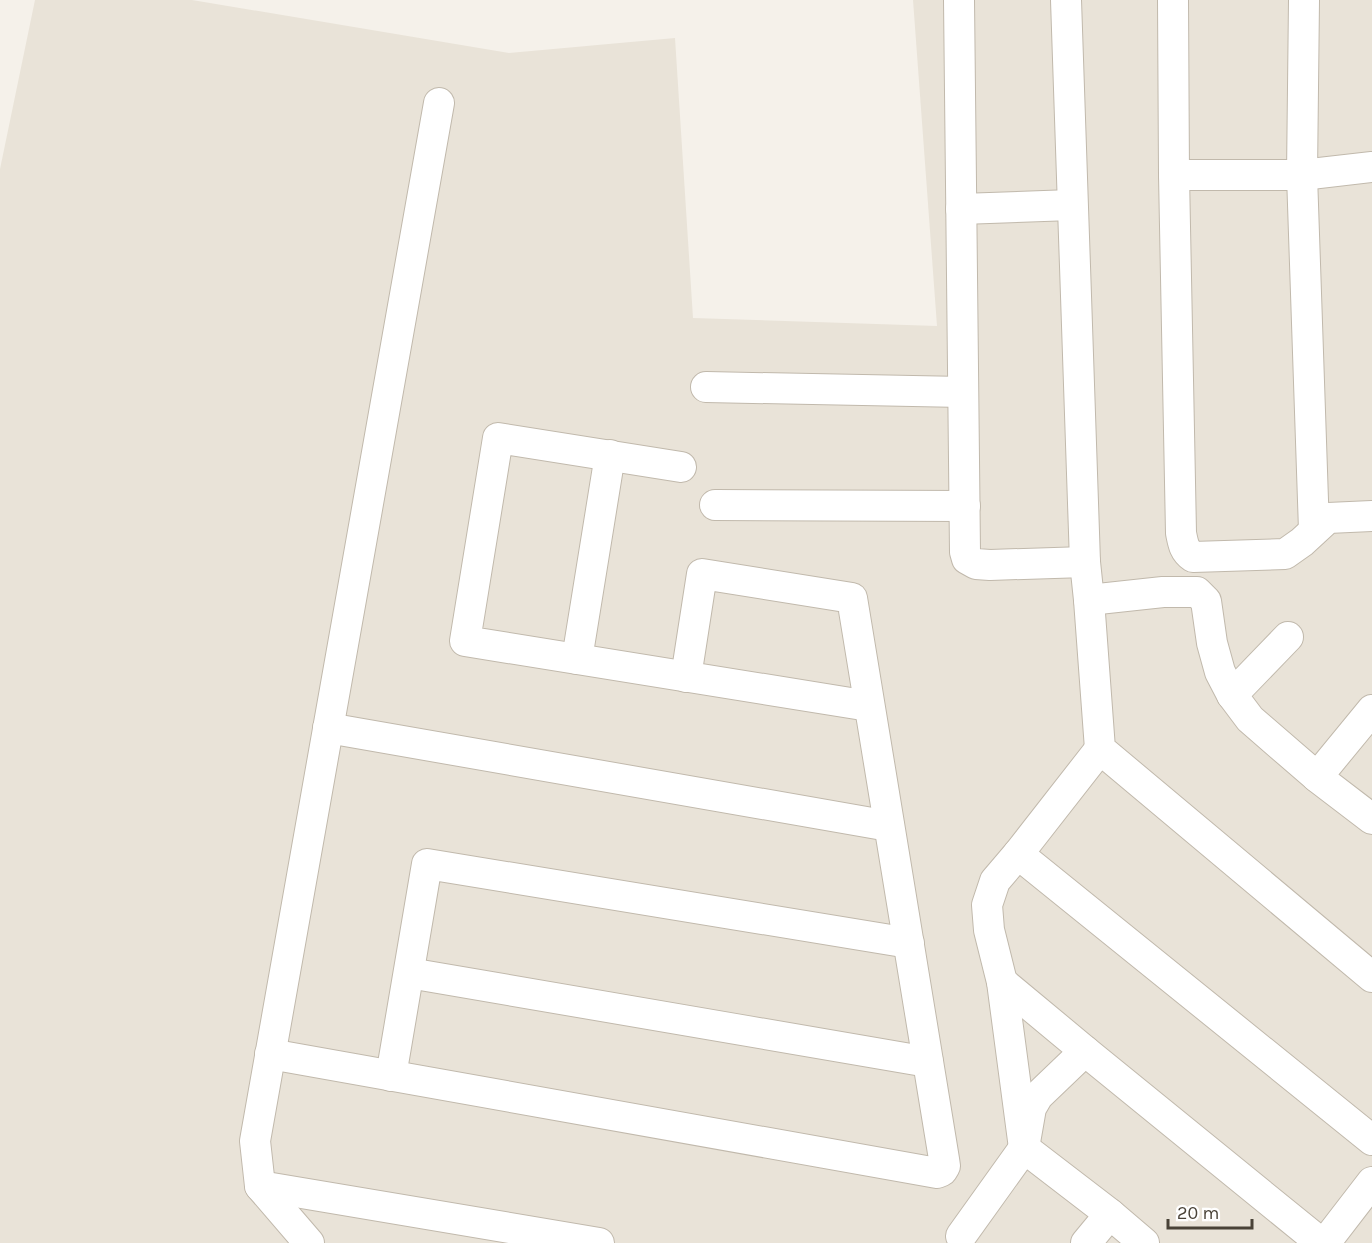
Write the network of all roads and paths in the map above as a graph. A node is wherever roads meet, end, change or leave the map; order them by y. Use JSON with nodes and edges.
{"nodes":[{"id":1,"x":959,"y":0,"type":"edge"},
{"id":2,"x":1066,"y":0,"type":"edge"},
{"id":3,"x":1173,"y":0,"type":"edge"},
{"id":4,"x":1304,"y":0,"type":"edge"},
{"id":5,"x":439,"y":103,"type":"dead end"},
{"id":6,"x":1372,"y":167,"type":"edge"},
{"id":7,"x":1174,"y":175,"type":"junction"},
{"id":8,"x":1302,"y":175,"type":"junction"},
{"id":9,"x":1072,"y":205,"type":"junction"},
{"id":10,"x":961,"y":209,"type":"junction"},
{"id":11,"x":706,"y":387,"type":"dead end"},
{"id":12,"x":963,"y":392,"type":"junction"},
{"id":13,"x":610,"y":455,"type":"junction"},
{"id":14,"x":681,"y":467,"type":"dead end"},
{"id":15,"x":715,"y":506,"type":"dead end"},
{"id":16,"x":965,"y":506,"type":"junction"},
{"id":17,"x":1372,"y":516,"type":"edge"},
{"id":18,"x":1314,"y":530,"type":"junction"},
{"id":19,"x":1085,"y":562,"type":"junction"},
{"id":20,"x":1089,"y":600,"type":"junction"},
{"id":21,"x":1288,"y":637,"type":"dead end"},
{"id":22,"x":577,"y":659,"type":"junction"},
{"id":23,"x":686,"y":676,"type":"junction"},
{"id":24,"x":1232,"y":695,"type":"junction"},
{"id":25,"x":869,"y":706,"type":"junction"},
{"id":26,"x":1372,"y":710,"type":"edge"},
{"id":27,"x":328,"y":728,"type":"junction"},
{"id":28,"x":1100,"y":749,"type":"junction"},
{"id":29,"x":1317,"y":777,"type":"junction"},
{"id":30,"x":1372,"y":819,"type":"edge"},
{"id":31,"x":889,"y":826,"type":"junction"},
{"id":32,"x":1018,"y":854,"type":"junction"},
{"id":33,"x":909,"y":943,"type":"junction"},
{"id":34,"x":409,"y":973,"type":"junction"},
{"id":35,"x":1372,"y":977,"type":"edge"},
{"id":36,"x":1002,"y":982,"type":"junction"},
{"id":37,"x":1084,"y":1051,"type":"junction"},
{"id":38,"x":270,"y":1054,"type":"junction"},
{"id":39,"x":928,"y":1062,"type":"junction"},
{"id":40,"x":391,"y":1076,"type":"junction"},
{"id":41,"x":1372,"y":1140,"type":"edge"},
{"id":42,"x":1024,"y":1148,"type":"junction"},
{"id":43,"x":1372,"y":1182,"type":"edge"},
{"id":44,"x":260,"y":1186,"type":"junction"},
{"id":45,"x":1110,"y":1214,"type":"junction"},
{"id":46,"x":465,"y":1220,"type":"junction"},
{"id":47,"x":961,"y":1236,"type":"dead end"},
{"id":48,"x":309,"y":1243,"type":"edge"},
{"id":49,"x":484,"y":1243,"type":"edge"},
{"id":50,"x":599,"y":1243,"type":"edge"},
{"id":51,"x":1086,"y":1243,"type":"edge"},
{"id":52,"x":1144,"y":1243,"type":"edge"},
{"id":53,"x":1323,"y":1243,"type":"edge"}],
"edges":[{"from":1,"to":10,"type":"street"},
{"from":2,"to":9,"type":"street"},
{"from":3,"to":7,"type":"street"},
{"from":4,"to":8,"type":"street"},
{"from":5,"to":27,"type":"street"},
{"from":6,"to":8,"type":"street"},
{"from":7,"to":8,"type":"street"},
{"from":7,"to":18,"type":"street"},
{"from":8,"to":18,"type":"street"},
{"from":9,"to":10,"type":"street"},
{"from":9,"to":19,"type":"street"},
{"from":10,"to":12,"type":"street"},
{"from":11,"to":12,"type":"street"},
{"from":12,"to":16,"type":"street"},
{"from":13,"to":14,"type":"street"},
{"from":13,"to":22,"type":"street"},
{"from":13,"to":22,"type":"street"},
{"from":15,"to":16,"type":"street"},
{"from":16,"to":19,"type":"street"},
{"from":17,"to":18,"type":"street"},
{"from":19,"to":20,"type":"street"},
{"from":20,"to":24,"type":"street"},
{"from":20,"to":28,"type":"street"},
{"from":21,"to":24,"type":"street"},
{"from":22,"to":23,"type":"street"},
{"from":23,"to":25,"type":"street"},
{"from":23,"to":25,"type":"street"},
{"from":24,"to":29,"type":"street"},
{"from":25,"to":31,"type":"street"},
{"from":26,"to":29,"type":"street"},
{"from":27,"to":31,"type":"street"},
{"from":27,"to":38,"type":"street"},
{"from":28,"to":32,"type":"street"},
{"from":28,"to":35,"type":"street"},
{"from":29,"to":30,"type":"street"},
{"from":31,"to":33,"type":"street"},
{"from":32,"to":36,"type":"street"},
{"from":32,"to":41,"type":"street"},
{"from":33,"to":34,"type":"street"},
{"from":33,"to":39,"type":"street"},
{"from":34,"to":39,"type":"street"},
{"from":34,"to":40,"type":"street"},
{"from":36,"to":37,"type":"street"},
{"from":36,"to":42,"type":"street"},
{"from":37,"to":42,"type":"street"},
{"from":37,"to":53,"type":"street"},
{"from":38,"to":40,"type":"street"},
{"from":38,"to":44,"type":"street"},
{"from":39,"to":40,"type":"street"},
{"from":42,"to":45,"type":"street"},
{"from":42,"to":47,"type":"street"},
{"from":43,"to":53,"type":"street"},
{"from":44,"to":46,"type":"street"},
{"from":44,"to":48,"type":"street"},
{"from":45,"to":51,"type":"street"},
{"from":45,"to":52,"type":"street"},
{"from":46,"to":49,"type":"street"},
{"from":46,"to":50,"type":"street"}]}
